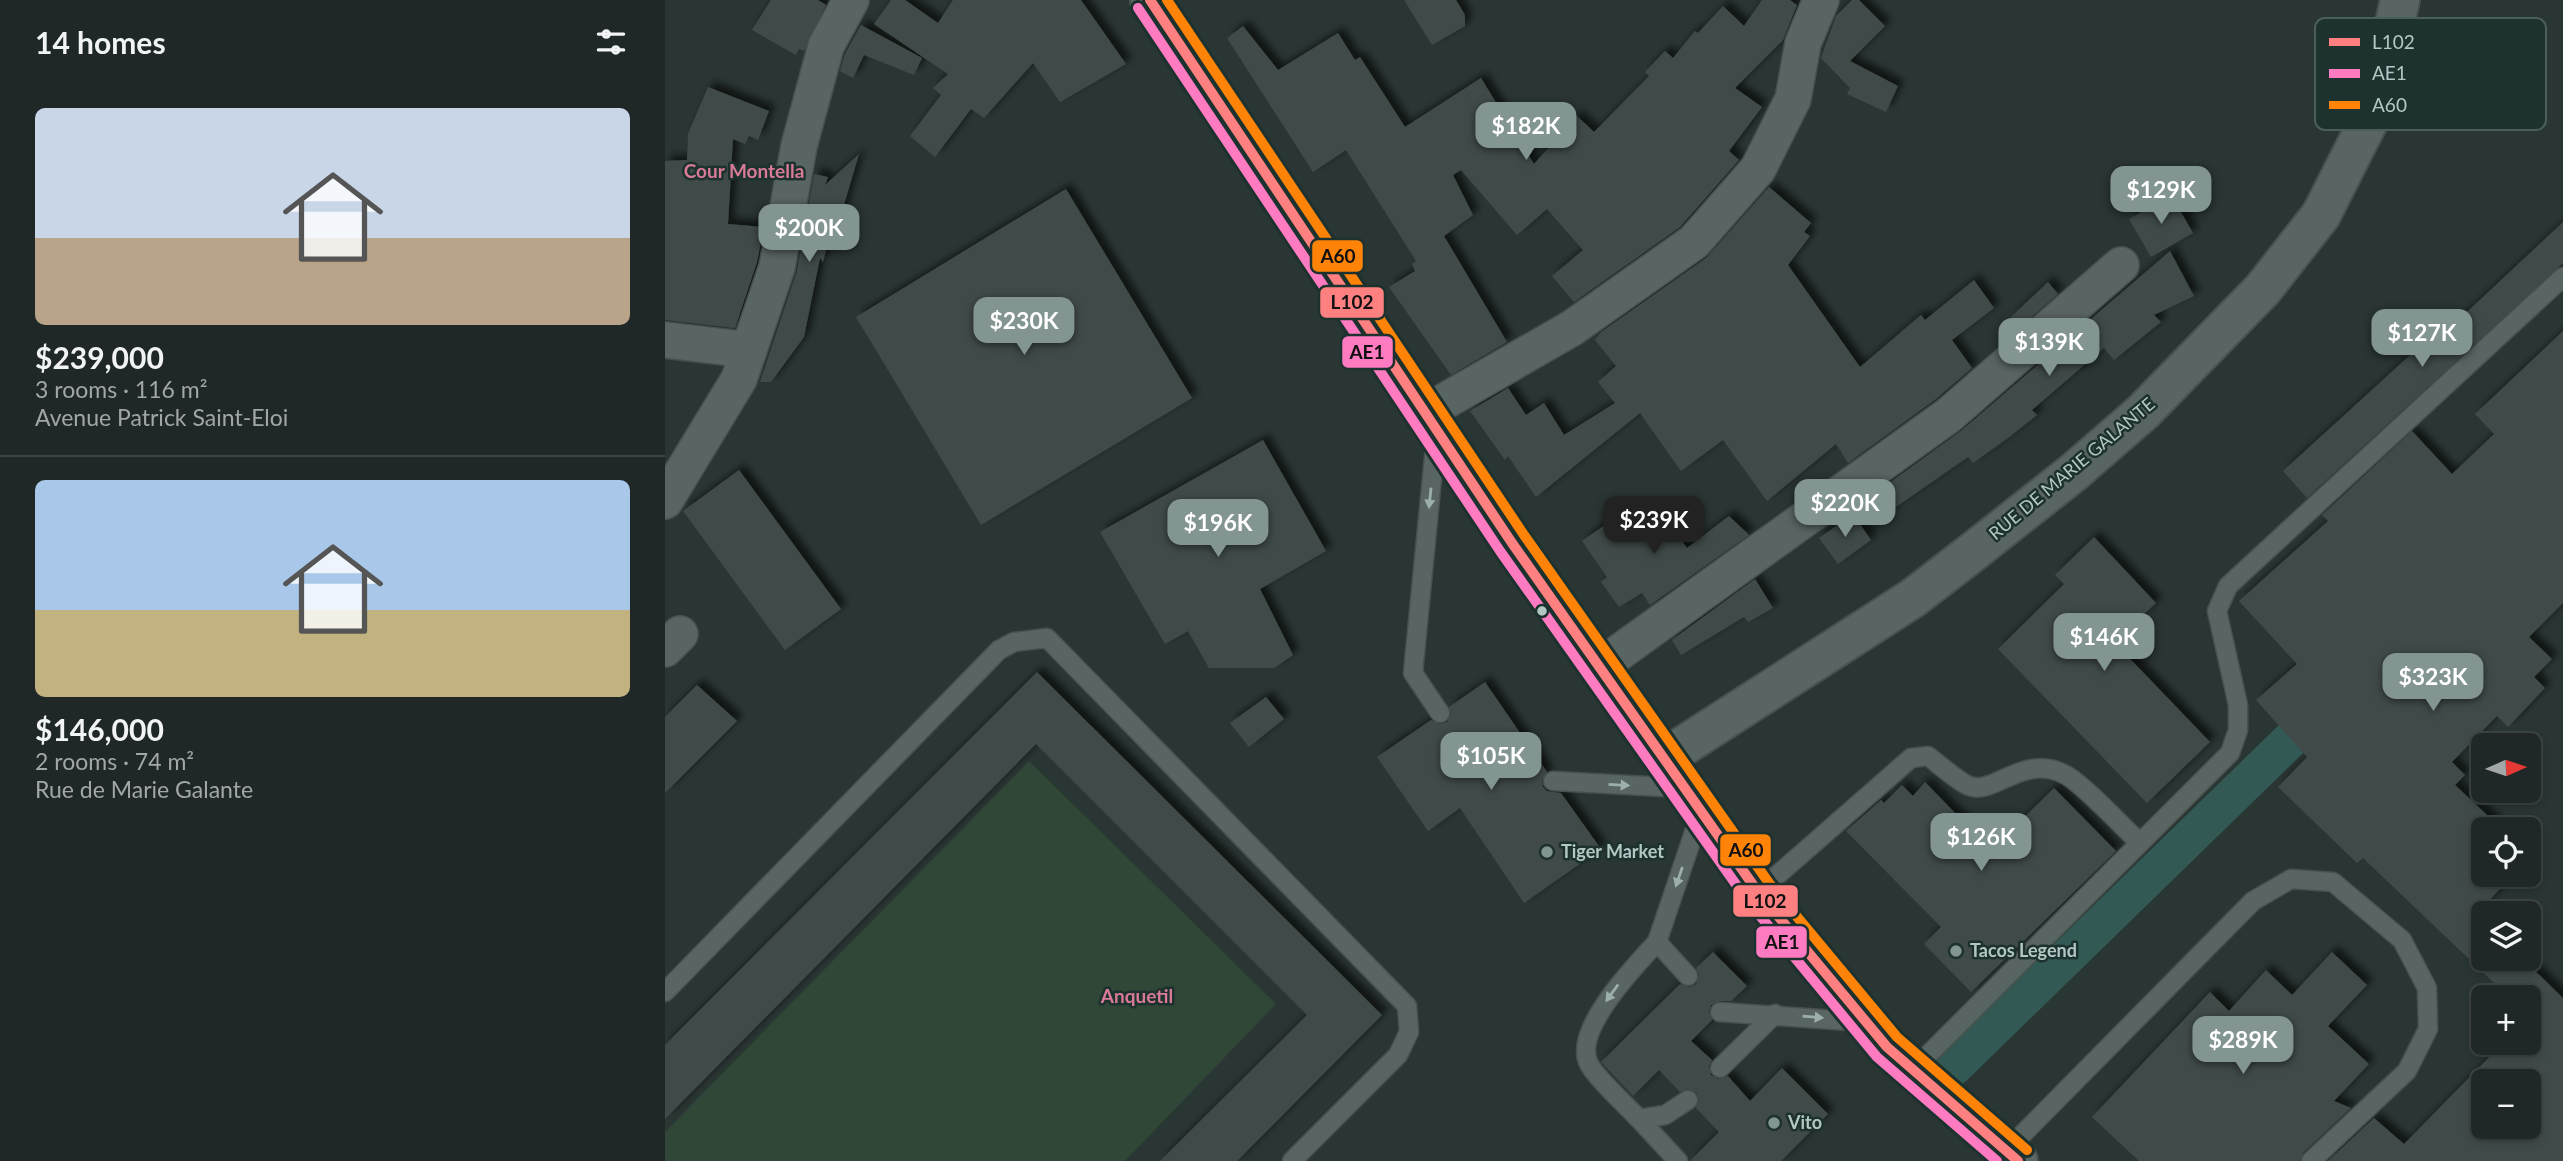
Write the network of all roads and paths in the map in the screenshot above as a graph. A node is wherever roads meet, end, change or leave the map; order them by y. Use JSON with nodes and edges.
{"nodes":[{"id":1,"x":851,"y":0,"type":"edge"},
{"id":2,"x":1150,"y":0,"type":"edge"},
{"id":3,"x":1821,"y":0,"type":"edge"},
{"id":4,"x":2400,"y":0,"type":"edge"},
{"id":5,"x":2396,"y":18,"type":"edge"},
{"id":6,"x":2364,"y":130,"type":"edge"},
{"id":7,"x":2121,"y":265,"type":"dead end"},
{"id":8,"x":2563,"y":277,"type":"edge"},
{"id":9,"x":665,"y":340,"type":"edge"},
{"id":10,"x":749,"y":350,"type":"junction"},
{"id":11,"x":1431,"y":421,"type":"junction"},
{"id":12,"x":665,"y":501,"type":"edge"},
{"id":13,"x":1599,"y":667,"type":"junction"},
{"id":14,"x":1440,"y":713,"type":"dead end"},
{"id":15,"x":1553,"y":781,"type":"dead end"},
{"id":16,"x":1682,"y":786,"type":"junction"},
{"id":17,"x":2140,"y":843,"type":"junction"},
{"id":18,"x":1758,"y":892,"type":"junction"},
{"id":19,"x":1657,"y":942,"type":"junction"},
{"id":20,"x":1688,"y":976,"type":"dead end"},
{"id":21,"x":665,"y":992,"type":"edge"},
{"id":22,"x":1720,"y":1012,"type":"dead end"},
{"id":23,"x":1775,"y":1014,"type":"junction"},
{"id":24,"x":1866,"y":1022,"type":"junction"},
{"id":25,"x":1720,"y":1068,"type":"dead end"},
{"id":26,"x":1913,"y":1070,"type":"junction"},
{"id":27,"x":1688,"y":1100,"type":"dead end"},
{"id":28,"x":1639,"y":1119,"type":"junction"},
{"id":29,"x":2012,"y":1158,"type":"edge"},
{"id":30,"x":1291,"y":1161,"type":"edge"},
{"id":31,"x":1678,"y":1161,"type":"edge"},
{"id":32,"x":2311,"y":1161,"type":"edge"}],
"edges":[{"from":1,"to":10,"type":"street"},
{"from":2,"to":11,"type":"main road"},
{"from":3,"to":11,"type":"street"},
{"from":4,"to":5,"type":"street","name":"RUE DE MARIE GALANTE"},
{"from":6,"to":16,"type":"street","name":"RUE DE MARIE GALANTE"},
{"from":7,"to":13,"type":"street"},
{"from":8,"to":17,"type":"lane"},
{"from":9,"to":10,"type":"street"},
{"from":10,"to":12,"type":"street"},
{"from":11,"to":13,"type":"main road"},
{"from":11,"to":14,"type":"lane","one_way":true},
{"from":13,"to":16,"type":"main road"},
{"from":15,"to":16,"type":"lane","one_way":true},
{"from":16,"to":18,"type":"main road"},
{"from":16,"to":19,"type":"lane","one_way":true},
{"from":17,"to":18,"type":"lane"},
{"from":17,"to":26,"type":"lane"},
{"from":18,"to":24,"type":"main road"},
{"from":19,"to":20,"type":"lane"},
{"from":19,"to":28,"type":"lane","one_way":true},
{"from":21,"to":30,"type":"lane"},
{"from":22,"to":23,"type":"lane"},
{"from":23,"to":24,"type":"lane","one_way":true},
{"from":23,"to":25,"type":"lane"},
{"from":24,"to":26,"type":"main road"},
{"from":26,"to":29,"type":"main road"},
{"from":27,"to":28,"type":"lane"},
{"from":28,"to":31,"type":"lane"},
{"from":29,"to":32,"type":"lane"}]}
